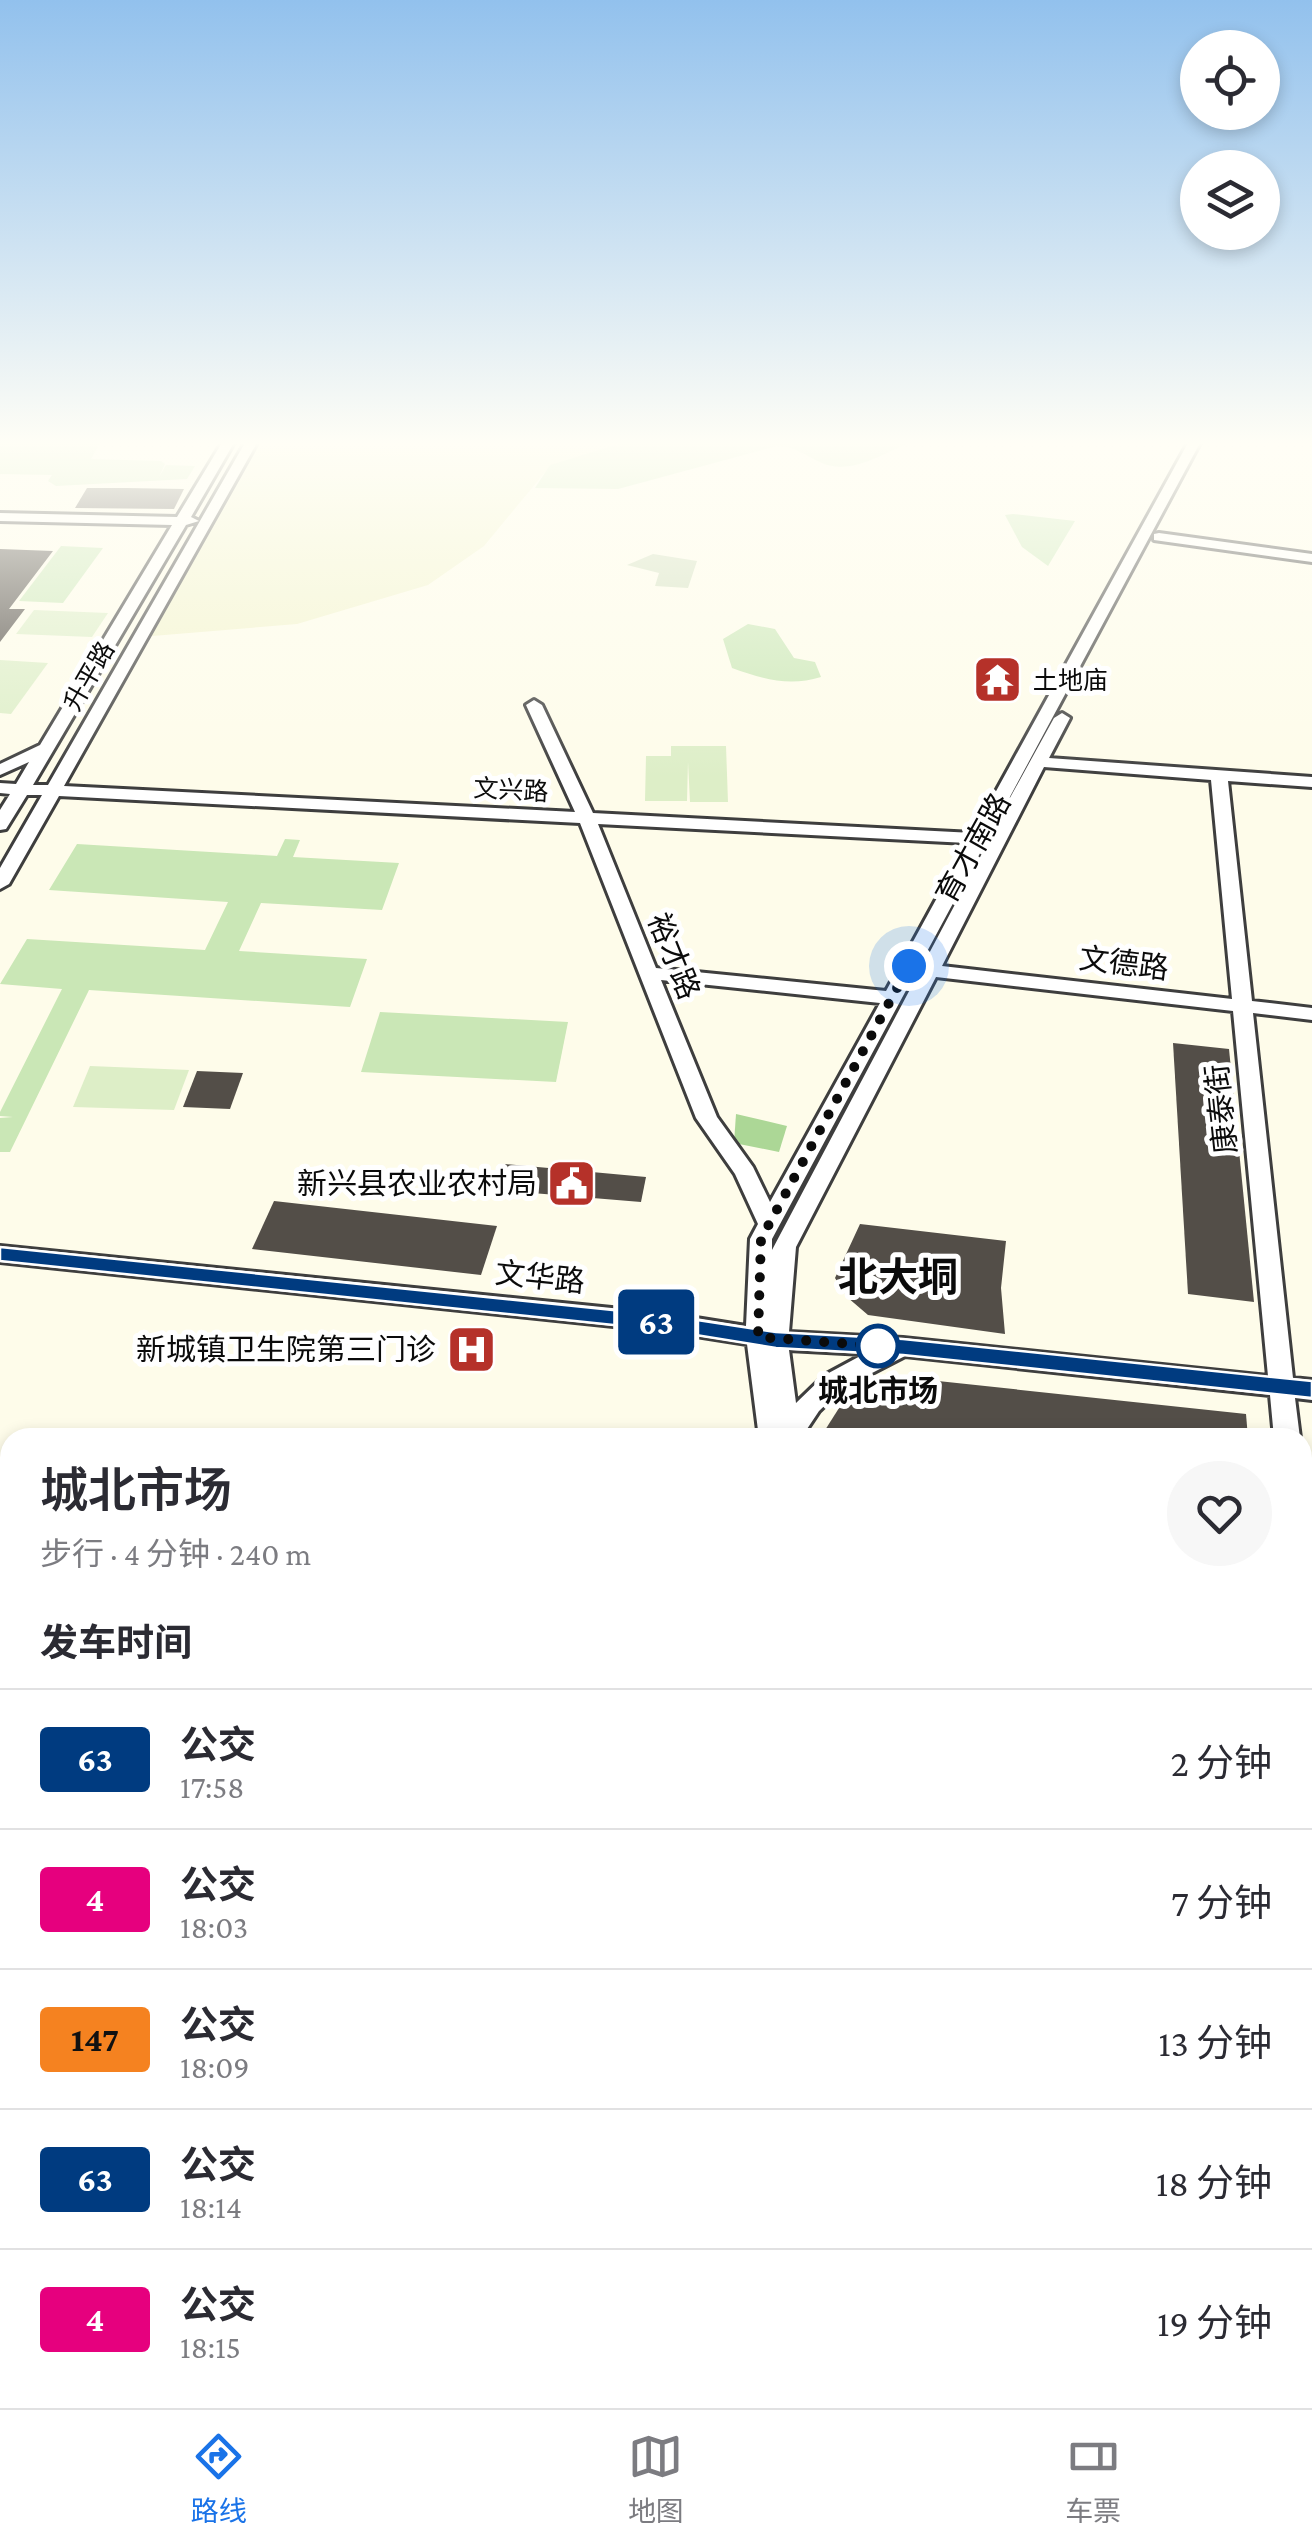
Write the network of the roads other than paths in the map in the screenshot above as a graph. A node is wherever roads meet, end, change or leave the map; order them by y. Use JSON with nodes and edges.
{"nodes":[{"id":1,"x":160,"y":553,"type":"edge"},
{"id":2,"x":188,"y":553,"type":"edge"},
{"id":3,"x":1137,"y":553,"type":"edge"},
{"id":4,"x":1150,"y":553,"type":"edge"},
{"id":5,"x":1278,"y":553,"type":"edge"},
{"id":6,"x":1312,"y":558,"type":"edge"},
{"id":7,"x":534,"y":705,"type":"dead end"},
{"id":8,"x":46,"y":747,"type":"junction"},
{"id":9,"x":75,"y":752,"type":"junction"},
{"id":10,"x":1038,"y":762,"type":"junction"},
{"id":11,"x":0,"y":770,"type":"edge"},
{"id":12,"x":1219,"y":775,"type":"junction"},
{"id":13,"x":1312,"y":782,"type":"edge"},
{"id":14,"x":0,"y":789,"type":"edge"},
{"id":15,"x":21,"y":789,"type":"junction"},
{"id":16,"x":53,"y":791,"type":"junction"},
{"id":17,"x":129,"y":795,"type":"junction"},
{"id":18,"x":587,"y":819,"type":"junction"},
{"id":19,"x":0,"y":825,"type":"edge"},
{"id":20,"x":26,"y":838,"type":"junction"},
{"id":21,"x":988,"y":839,"type":"junction"},
{"id":22,"x":0,"y":884,"type":"edge"},
{"id":23,"x":928,"y":970,"type":"junction"},
{"id":24,"x":649,"y":974,"type":"junction"},
{"id":25,"x":892,"y":998,"type":"junction"},
{"id":26,"x":1243,"y":1008,"type":"junction"},
{"id":27,"x":1312,"y":1014,"type":"edge"},
{"id":28,"x":769,"y":1223,"type":"junction"},
{"id":29,"x":0,"y":1254,"type":"edge"},
{"id":30,"x":767,"y":1339,"type":"junction"},
{"id":31,"x":903,"y":1347,"type":"junction"},
{"id":32,"x":1282,"y":1387,"type":"junction"},
{"id":33,"x":1312,"y":1390,"type":"edge"},
{"id":34,"x":771,"y":1428,"type":"edge"},
{"id":35,"x":786,"y":1428,"type":"edge"},
{"id":36,"x":794,"y":1428,"type":"edge"},
{"id":37,"x":1286,"y":1428,"type":"edge"}],
"edges":[{"from":1,"to":8,"type":"street","name":"升平路"},
{"from":2,"to":9,"type":"street","name":"升平路"},
{"from":3,"to":21,"type":"street","name":"育才南路"},
{"from":4,"to":10,"type":"street","name":"育才南路"},
{"from":5,"to":6,"type":"street"},
{"from":7,"to":18,"type":"street","name":"裕才路"},
{"from":8,"to":11,"type":"street"},
{"from":8,"to":15,"type":"street","name":"升平路"},
{"from":9,"to":16,"type":"street","name":"升平路"},
{"from":9,"to":17,"type":"street"},
{"from":10,"to":12,"type":"street"},
{"from":10,"to":21,"type":"street","name":"育才南路"},
{"from":12,"to":13,"type":"street"},
{"from":12,"to":26,"type":"street","name":"康泰街"},
{"from":14,"to":15,"type":"street","name":"文兴路"},
{"from":15,"to":16,"type":"street","name":"文兴路"},
{"from":15,"to":19,"type":"street","name":"升平路"},
{"from":16,"to":17,"type":"street","name":"文兴路"},
{"from":16,"to":20,"type":"street","name":"升平路"},
{"from":17,"to":18,"type":"street","name":"文兴路"},
{"from":17,"to":20,"type":"street"},
{"from":18,"to":21,"type":"street","name":"文兴路"},
{"from":18,"to":24,"type":"street","name":"裕才路"},
{"from":20,"to":22,"type":"street","name":"升平路"},
{"from":21,"to":23,"type":"street","name":"育才南路"},
{"from":21,"to":25,"type":"street","name":"育才南路"},
{"from":23,"to":26,"type":"street","name":"文德路"},
{"from":23,"to":30,"type":"street","name":"育才南路"},
{"from":24,"to":25,"type":"street"},
{"from":24,"to":28,"type":"street","name":"裕才路"},
{"from":25,"to":28,"type":"street","name":"育才南路"},
{"from":26,"to":27,"type":"street","name":"文德路"},
{"from":26,"to":32,"type":"street","name":"康泰街"},
{"from":28,"to":30,"type":"street","name":"育才南路"},
{"from":29,"to":30,"type":"street","name":"文华路"},
{"from":30,"to":31,"type":"street","name":"文华路"},
{"from":30,"to":34,"type":"street","name":"育才南路"},
{"from":30,"to":35,"type":"street","name":"育才南路"},
{"from":31,"to":32,"type":"street","name":"文华路"},
{"from":31,"to":36,"type":"street"},
{"from":32,"to":33,"type":"street","name":"文华路"},
{"from":32,"to":37,"type":"street","name":"康泰街"}]}
